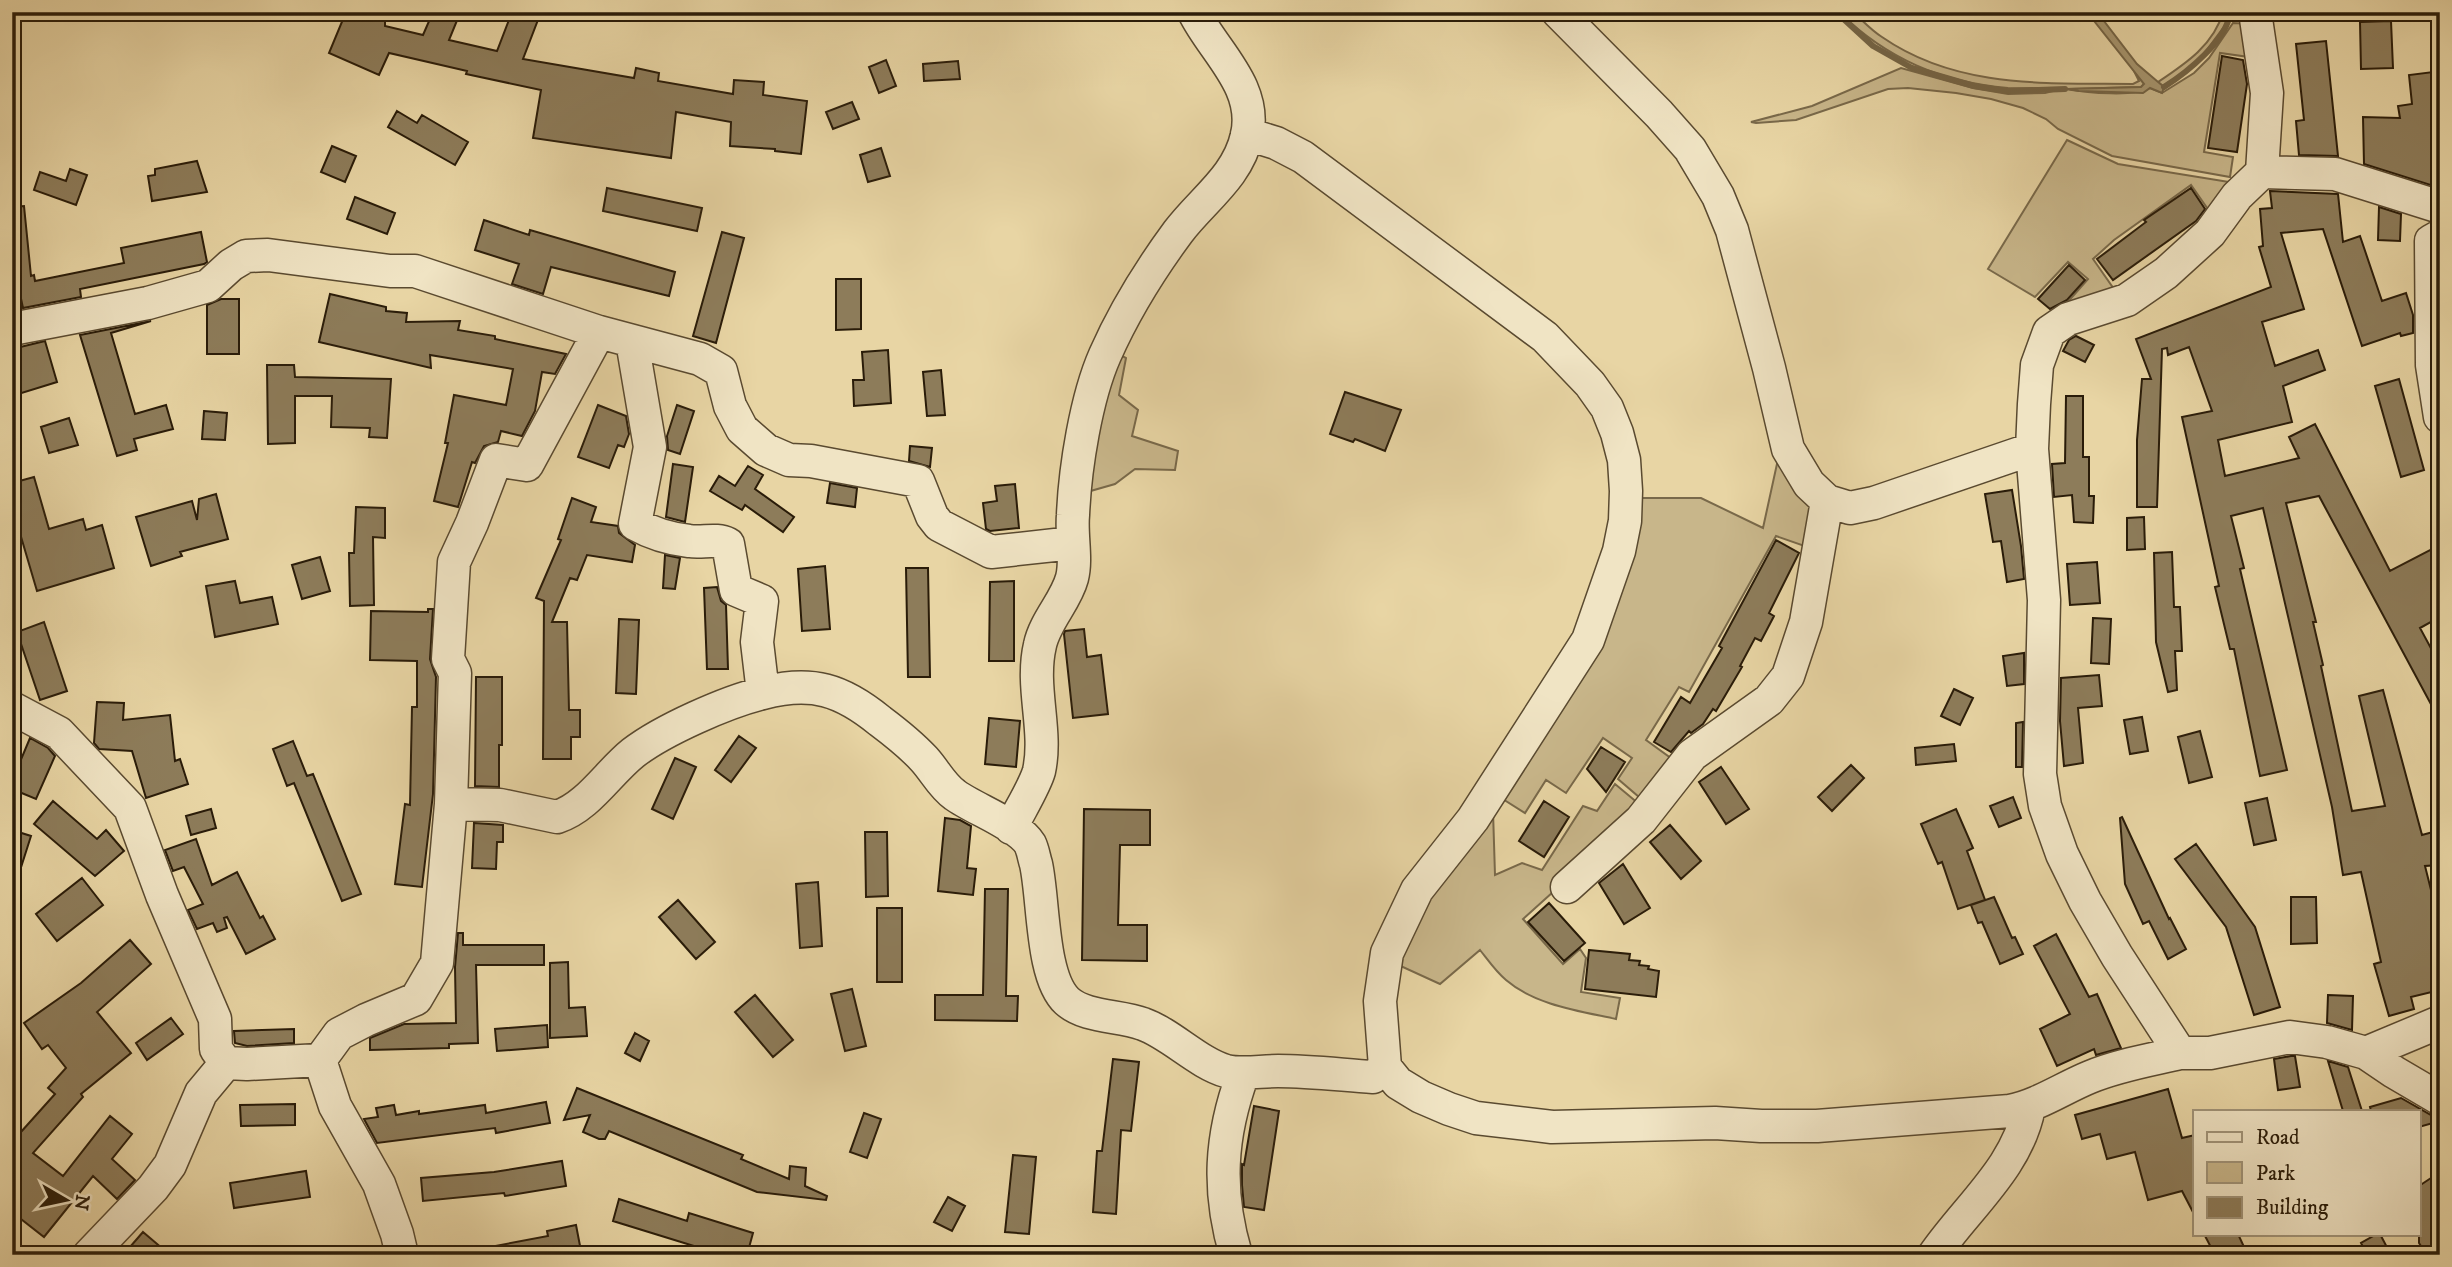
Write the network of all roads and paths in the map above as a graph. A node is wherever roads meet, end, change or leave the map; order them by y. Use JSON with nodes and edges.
{"nodes":[{"id":1,"x":1194,"y":12,"type":"edge"},
{"id":2,"x":1558,"y":12,"type":"edge"},
{"id":3,"x":2255,"y":12,"type":"edge"},
{"id":4,"x":1247,"y":134,"type":"junction"},
{"id":5,"x":2263,"y":172,"type":"junction"},
{"id":6,"x":2440,"y":207,"type":"edge"},
{"id":7,"x":2440,"y":236,"type":"edge"},
{"id":8,"x":12,"y":329,"type":"edge"},
{"id":9,"x":599,"y":332,"type":"junction"},
{"id":10,"x":632,"y":341,"type":"junction"},
{"id":11,"x":2440,"y":417,"type":"edge"},
{"id":12,"x":2032,"y":449,"type":"junction"},
{"id":13,"x":1827,"y":501,"type":"junction"},
{"id":14,"x":1073,"y":543,"type":"junction"},
{"id":15,"x":763,"y":693,"type":"junction"},
{"id":16,"x":12,"y":708,"type":"edge"},
{"id":17,"x":451,"y":804,"type":"junction"},
{"id":18,"x":1011,"y":828,"type":"junction"},
{"id":19,"x":1567,"y":887,"type":"dead end"},
{"id":20,"x":2440,"y":1022,"type":"edge"},
{"id":21,"x":2366,"y":1052,"type":"junction"},
{"id":22,"x":2180,"y":1053,"type":"junction"},
{"id":23,"x":320,"y":1060,"type":"junction"},
{"id":24,"x":226,"y":1063,"type":"junction"},
{"id":25,"x":1385,"y":1067,"type":"junction"},
{"id":26,"x":1243,"y":1074,"type":"junction"},
{"id":27,"x":2440,"y":1099,"type":"edge"},
{"id":28,"x":2029,"y":1107,"type":"junction"},
{"id":29,"x":89,"y":1255,"type":"edge"},
{"id":30,"x":401,"y":1255,"type":"edge"},
{"id":31,"x":1236,"y":1255,"type":"edge"},
{"id":32,"x":1934,"y":1255,"type":"edge"}],
"edges":[{"from":1,"to":4,"type":"street"},
{"from":2,"to":13,"type":"street"},
{"from":3,"to":5,"type":"street"},
{"from":4,"to":14,"type":"street"},
{"from":4,"to":25,"type":"street"},
{"from":5,"to":6,"type":"street"},
{"from":5,"to":12,"type":"street"},
{"from":7,"to":11,"type":"street"},
{"from":8,"to":9,"type":"street"},
{"from":9,"to":10,"type":"street"},
{"from":9,"to":17,"type":"street"},
{"from":10,"to":14,"type":"street"},
{"from":10,"to":15,"type":"street"},
{"from":12,"to":13,"type":"street"},
{"from":12,"to":22,"type":"street"},
{"from":13,"to":19,"type":"street"},
{"from":14,"to":18,"type":"street"},
{"from":15,"to":17,"type":"street"},
{"from":15,"to":18,"type":"street"},
{"from":16,"to":24,"type":"street"},
{"from":17,"to":23,"type":"street"},
{"from":18,"to":26,"type":"street"},
{"from":20,"to":21,"type":"street"},
{"from":21,"to":22,"type":"street"},
{"from":21,"to":27,"type":"street"},
{"from":22,"to":28,"type":"street"},
{"from":23,"to":24,"type":"street"},
{"from":23,"to":30,"type":"street"},
{"from":24,"to":29,"type":"street"},
{"from":25,"to":26,"type":"street"},
{"from":25,"to":28,"type":"street"},
{"from":26,"to":31,"type":"street"},
{"from":28,"to":32,"type":"street"}]}
